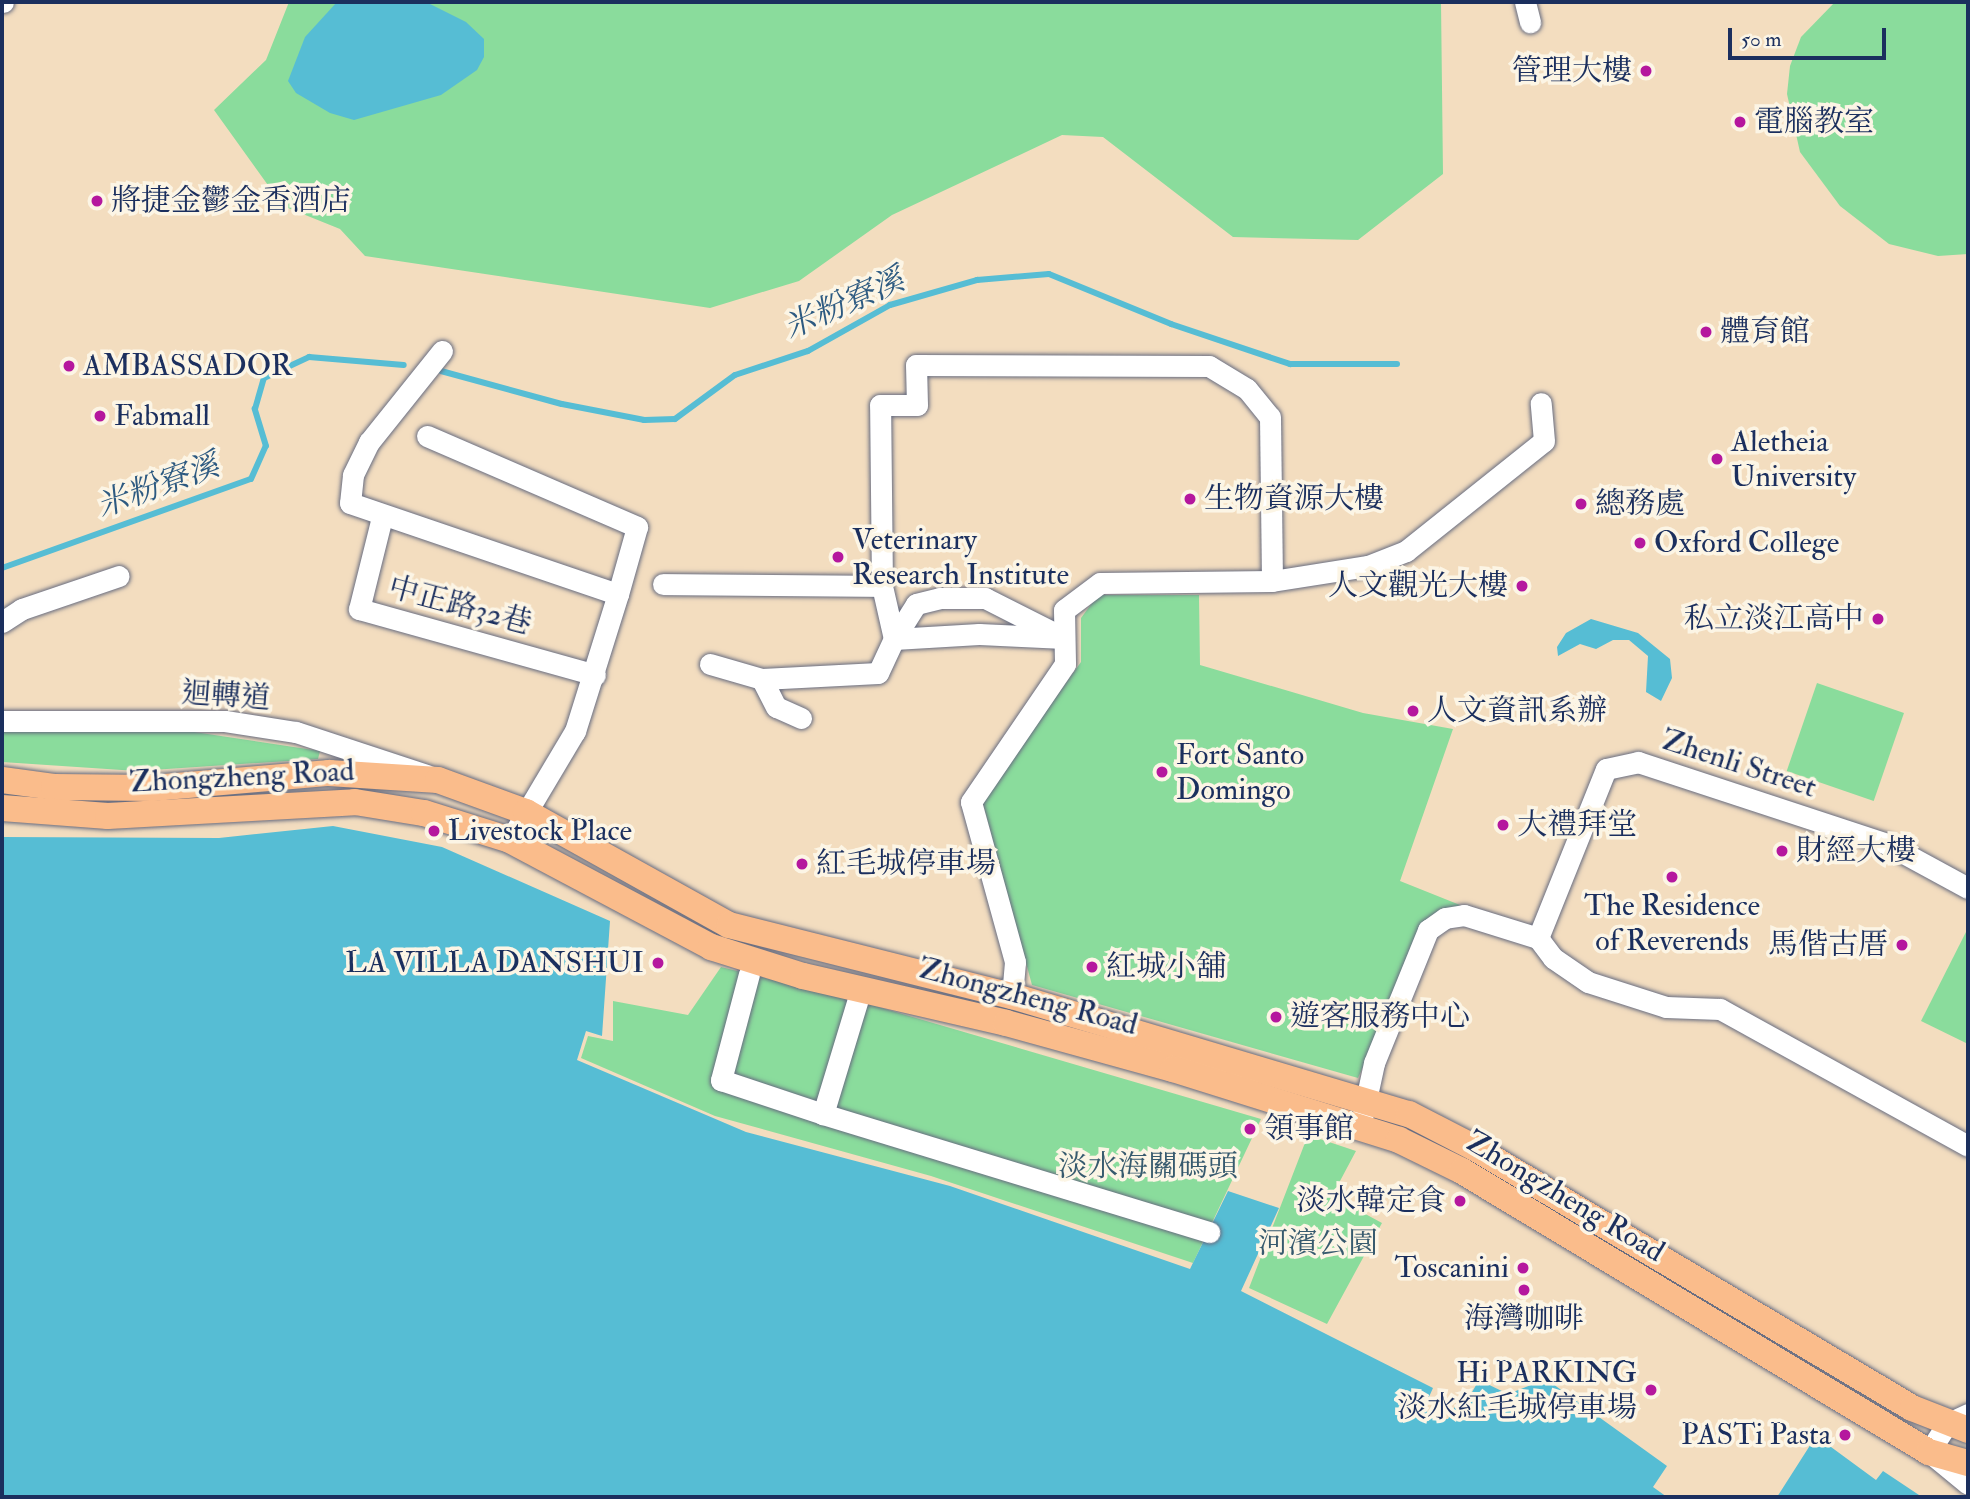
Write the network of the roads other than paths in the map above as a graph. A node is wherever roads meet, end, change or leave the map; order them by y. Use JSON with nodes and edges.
{"nodes":[{"id":1,"x":442,"y":351,"type":"dead end"},
{"id":2,"x":1541,"y":403,"type":"dead end"},
{"id":3,"x":427,"y":436,"type":"dead end"},
{"id":4,"x":382,"y":517,"type":"junction"},
{"id":5,"x":118,"y":576,"type":"dead end"},
{"id":6,"x":1272,"y":581,"type":"junction"},
{"id":7,"x":663,"y":584,"type":"dead end"},
{"id":8,"x":882,"y":586,"type":"junction"},
{"id":9,"x":618,"y":594,"type":"junction"},
{"id":10,"x":2,"y":622,"type":"edge"},
{"id":11,"x":1064,"y":638,"type":"junction"},
{"id":12,"x":894,"y":639,"type":"junction"},
{"id":13,"x":710,"y":664,"type":"dead end"},
{"id":14,"x":595,"y":675,"type":"junction"},
{"id":15,"x":762,"y":679,"type":"junction"},
{"id":16,"x":801,"y":718,"type":"dead end"},
{"id":17,"x":2,"y":721,"type":"edge"},
{"id":18,"x":2,"y":780,"type":"edge"},
{"id":19,"x":438,"y":780,"type":"junction"},
{"id":20,"x":2,"y":808,"type":"edge"},
{"id":21,"x":526,"y":811,"type":"junction"},
{"id":22,"x":510,"y":840,"type":"junction"},
{"id":23,"x":1968,"y":888,"type":"edge"},
{"id":24,"x":1538,"y":938,"type":"junction"},
{"id":25,"x":749,"y":974,"type":"dead end"},
{"id":26,"x":861,"y":989,"type":"junction"},
{"id":27,"x":1012,"y":996,"type":"junction"},
{"id":28,"x":1363,"y":1112,"type":"junction"},
{"id":29,"x":823,"y":1114,"type":"junction"},
{"id":30,"x":1968,"y":1146,"type":"edge"},
{"id":31,"x":1209,"y":1233,"type":"dead end"},
{"id":32,"x":1961,"y":1423,"type":"edge"},
{"id":33,"x":1929,"y":1452,"type":"junction"},
{"id":34,"x":1968,"y":1463,"type":"edge"},
{"id":35,"x":1968,"y":1484,"type":"edge"}],
"edges":[{"from":1,"to":4,"type":"street","name":"中正路32巷"},
{"from":2,"to":6,"type":"street"},
{"from":3,"to":9,"type":"street"},
{"from":4,"to":9,"type":"street","name":"中正路32巷"},
{"from":4,"to":14,"type":"street","name":"中正路32巷"},
{"from":5,"to":10,"type":"street"},
{"from":6,"to":8,"type":"street"},
{"from":6,"to":11,"type":"street"},
{"from":7,"to":8,"type":"street"},
{"from":8,"to":12,"type":"street"},
{"from":9,"to":14,"type":"street"},
{"from":11,"to":12,"type":"street"},
{"from":11,"to":12,"type":"street"},
{"from":11,"to":27,"type":"street"},
{"from":12,"to":15,"type":"street"},
{"from":13,"to":15,"type":"street"},
{"from":14,"to":21,"type":"street"},
{"from":15,"to":16,"type":"street"},
{"from":17,"to":19,"type":"street","name":"迴轉道"},
{"from":18,"to":19,"type":"main road","name":"Zhongzheng Road"},
{"from":19,"to":21,"type":"main road","name":"Zhongzheng Road"},
{"from":20,"to":22,"type":"main road","name":"Zhongzheng Road"},
{"from":21,"to":22,"type":"street"},
{"from":21,"to":27,"type":"main road","name":"Zhongzheng Road"},
{"from":22,"to":26,"type":"main road","name":"Zhongzheng Road"},
{"from":23,"to":24,"type":"street","name":"Zhenli Street"},
{"from":24,"to":28,"type":"street"},
{"from":24,"to":30,"type":"street"},
{"from":25,"to":29,"type":"street"},
{"from":26,"to":28,"type":"main road","name":"Zhongzheng Road"},
{"from":26,"to":29,"type":"street"},
{"from":27,"to":28,"type":"main road","name":"Zhongzheng Road"},
{"from":28,"to":32,"type":"main road","name":"Zhongzheng Road"},
{"from":28,"to":33,"type":"main road","name":"Zhongzheng Road"},
{"from":29,"to":31,"type":"street"},
{"from":32,"to":33,"type":"street"},
{"from":33,"to":34,"type":"main road"},
{"from":33,"to":35,"type":"street","name":"Zhongzheng Road"}]}
